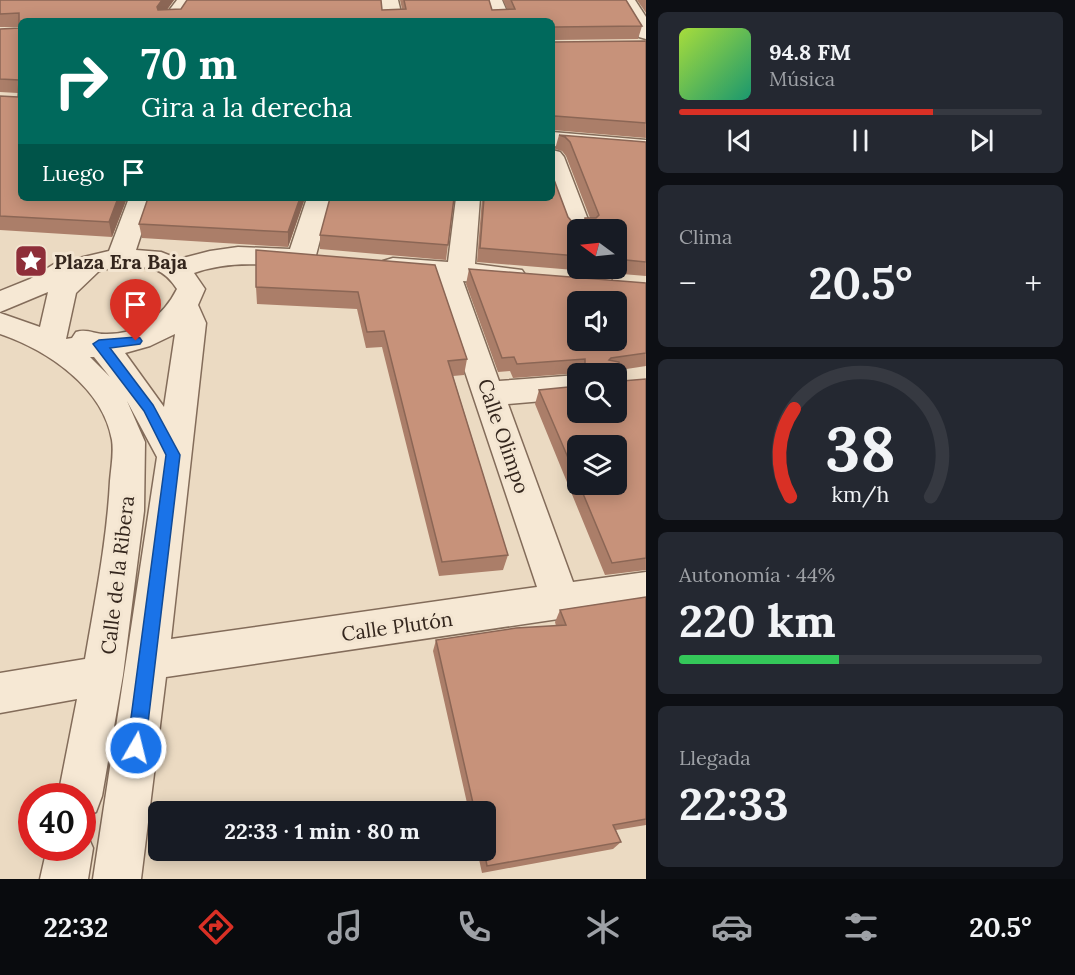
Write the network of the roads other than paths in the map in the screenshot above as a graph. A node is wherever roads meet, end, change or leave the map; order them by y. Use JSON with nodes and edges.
{"nodes":[{"id":1,"x":186,"y":0,"type":"edge"},
{"id":2,"x":389,"y":0,"type":"edge"},
{"id":3,"x":493,"y":0,"type":"edge"},
{"id":4,"x":626,"y":0,"type":"edge"},
{"id":5,"x":173,"y":18,"type":"edge"},
{"id":6,"x":392,"y":18,"type":"edge"},
{"id":7,"x":500,"y":18,"type":"edge"},
{"id":8,"x":642,"y":42,"type":"edge"},
{"id":9,"x":555,"y":139,"type":"edge"},
{"id":10,"x":646,"y":147,"type":"edge"},
{"id":11,"x":555,"y":165,"type":"edge"},
{"id":12,"x":139,"y":201,"type":"edge"},
{"id":13,"x":319,"y":201,"type":"edge"},
{"id":14,"x":467,"y":201,"type":"edge"},
{"id":15,"x":575,"y":219,"type":"edge"},
{"id":16,"x":108,"y":260,"type":"junction"},
{"id":17,"x":365,"y":265,"type":"edge"},
{"id":18,"x":178,"y":269,"type":"junction"},
{"id":19,"x":453,"y":271,"type":"junction"},
{"id":20,"x":542,"y":279,"type":"edge"},
{"id":21,"x":0,"y":302,"type":"edge"},
{"id":22,"x":184,"y":308,"type":"junction"},
{"id":23,"x":0,"y":323,"type":"edge"},
{"id":24,"x":57,"y":339,"type":"junction"},
{"id":25,"x":99,"y":344,"type":"junction"},
{"id":26,"x":567,"y":387,"type":"edge"},
{"id":27,"x":489,"y":394,"type":"junction"},
{"id":28,"x":173,"y":455,"type":"junction"},
{"id":29,"x":646,"y":589,"type":"edge"},
{"id":30,"x":561,"y":602,"type":"junction"},
{"id":31,"x":148,"y":661,"type":"junction"},
{"id":32,"x":103,"y":675,"type":"junction"},
{"id":33,"x":0,"y":693,"type":"edge"},
{"id":34,"x":82,"y":783,"type":"edge"},
{"id":35,"x":67,"y":861,"type":"edge"},
{"id":36,"x":64,"y":879,"type":"edge"},
{"id":37,"x":117,"y":879,"type":"edge"}],
"edges":[{"from":1,"to":5,"type":"street"},
{"from":2,"to":6,"type":"street"},
{"from":3,"to":7,"type":"street"},
{"from":4,"to":8,"type":"street"},
{"from":9,"to":10,"type":"street"},
{"from":11,"to":15,"type":"street"},
{"from":12,"to":16,"type":"street"},
{"from":13,"to":18,"type":"street"},
{"from":14,"to":19,"type":"street"},
{"from":16,"to":18,"type":"street"},
{"from":16,"to":21,"type":"street"},
{"from":16,"to":24,"type":"street"},
{"from":17,"to":19,"type":"street"},
{"from":18,"to":22,"type":"street"},
{"from":19,"to":20,"type":"street"},
{"from":19,"to":27,"type":"street","name":"Calle Olimpo"},
{"from":21,"to":24,"type":"street","name":"Calle de la Ribera"},
{"from":22,"to":25,"type":"street"},
{"from":22,"to":28,"type":"street"},
{"from":23,"to":24,"type":"street","name":"Calle de la Ribera"},
{"from":24,"to":25,"type":"street"},
{"from":24,"to":32,"type":"street","name":"Calle de la Ribera"},
{"from":25,"to":28,"type":"street"},
{"from":26,"to":27,"type":"street"},
{"from":27,"to":30,"type":"street","name":"Calle Olimpo"},
{"from":28,"to":31,"type":"street"},
{"from":29,"to":30,"type":"street","name":"Calle Plutón"},
{"from":30,"to":31,"type":"street","name":"Calle Plutón"},
{"from":31,"to":37,"type":"street"},
{"from":32,"to":33,"type":"street"},
{"from":32,"to":34,"type":"street","name":"Calle de la Ribera"},
{"from":35,"to":36,"type":"street"}]}
